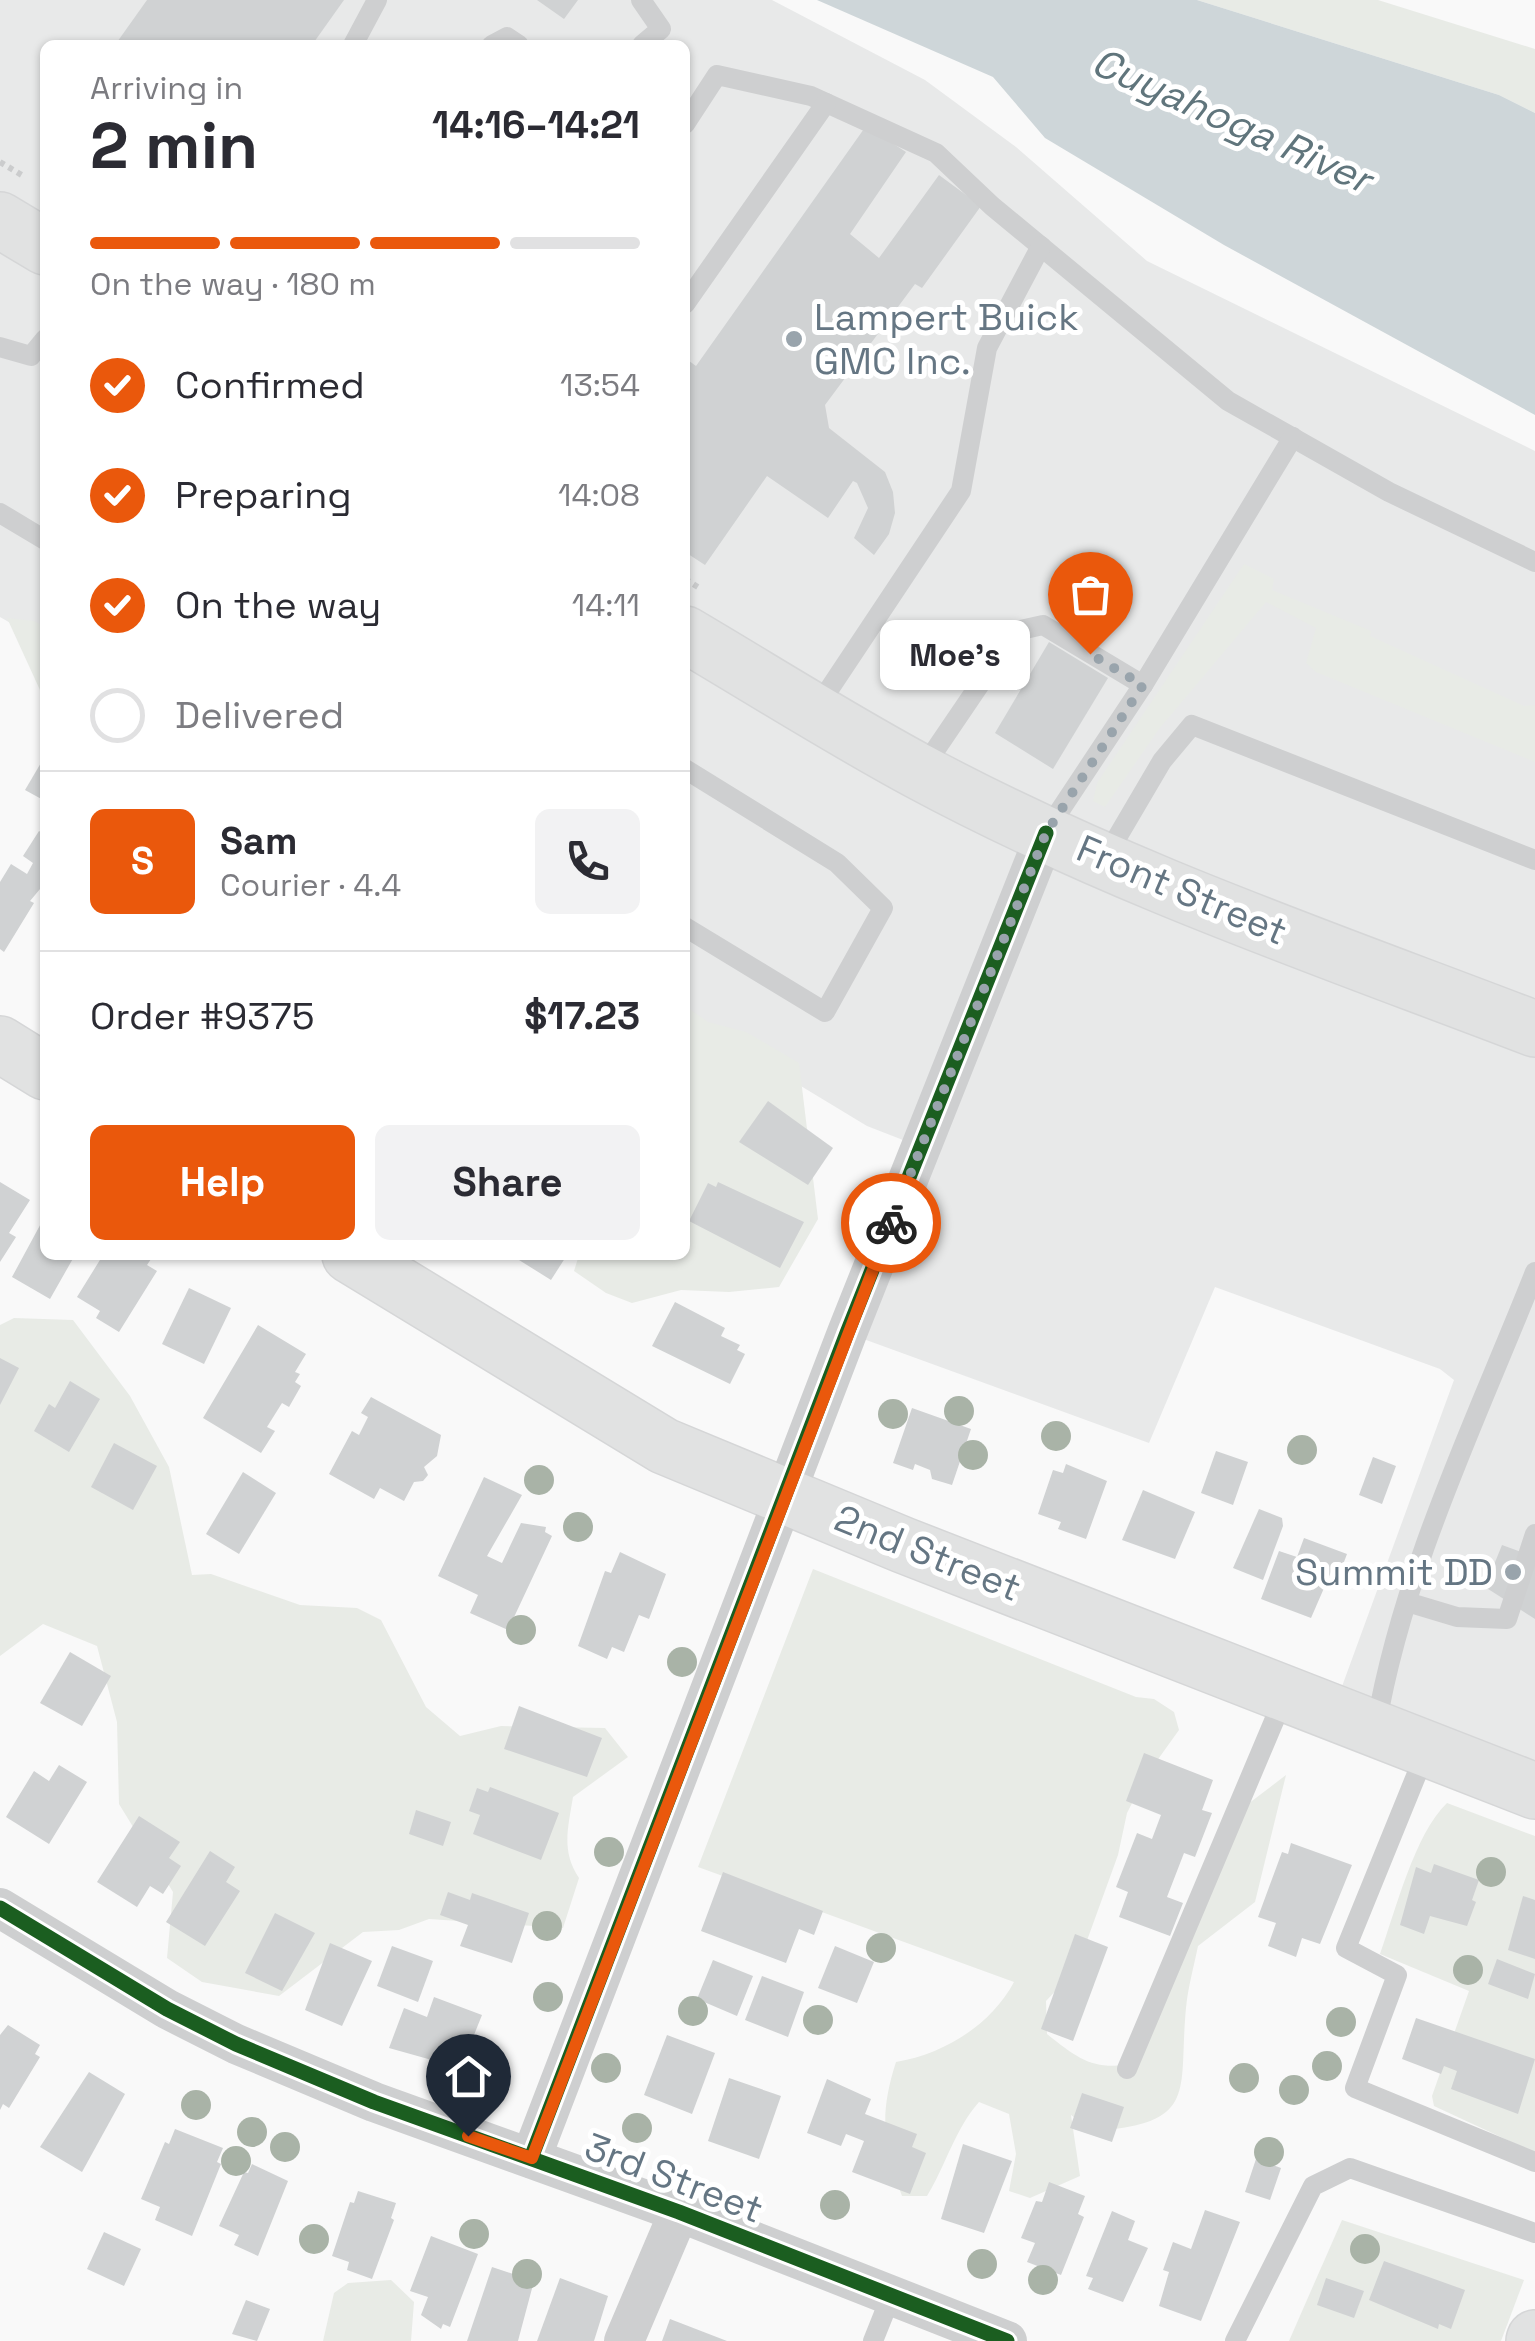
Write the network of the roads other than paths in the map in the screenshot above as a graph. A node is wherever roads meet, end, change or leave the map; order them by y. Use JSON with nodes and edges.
{"nodes":[{"id":1,"x":378,"y":0,"type":"edge"},
{"id":2,"x":640,"y":0,"type":"edge"},
{"id":3,"x":355,"y":40,"type":"edge"},
{"id":4,"x":648,"y":40,"type":"edge"},
{"id":5,"x":826,"y":102,"type":"junction"},
{"id":6,"x":690,"y":116,"type":"edge"},
{"id":7,"x":0,"y":220,"type":"edge"},
{"id":8,"x":40,"y":244,"type":"edge"},
{"id":9,"x":1041,"y":246,"type":"junction"},
{"id":10,"x":690,"y":297,"type":"edge"},
{"id":11,"x":40,"y":346,"type":"edge"},
{"id":12,"x":0,"y":347,"type":"edge"},
{"id":13,"x":1293,"y":438,"type":"junction"},
{"id":14,"x":0,"y":513,"type":"edge"},
{"id":15,"x":40,"y":537,"type":"edge"},
{"id":16,"x":1535,"y":562,"type":"edge"},
{"id":17,"x":690,"y":637,"type":"edge"},
{"id":18,"x":1143,"y":685,"type":"junction"},
{"id":19,"x":815,"y":710,"type":"junction"},
{"id":20,"x":690,"y":772,"type":"edge"},
{"id":21,"x":920,"y":772,"type":"junction"},
{"id":22,"x":1046,"y":833,"type":"junction"},
{"id":23,"x":1105,"y":858,"type":"junction"},
{"id":24,"x":1535,"y":860,"type":"edge"},
{"id":25,"x":690,"y":931,"type":"edge"},
{"id":26,"x":1535,"y":1030,"type":"edge"},
{"id":27,"x":0,"y":1044,"type":"edge"},
{"id":28,"x":40,"y":1069,"type":"edge"},
{"id":29,"x":358,"y":1260,"type":"edge"},
{"id":30,"x":1535,"y":1272,"type":"edge"},
{"id":31,"x":788,"y":1497,"type":"junction"},
{"id":32,"x":1535,"y":1534,"type":"edge"},
{"id":33,"x":1407,"y":1602,"type":"junction"},
{"id":34,"x":1286,"y":1694,"type":"junction"},
{"id":35,"x":1376,"y":1728,"type":"junction"},
{"id":36,"x":1428,"y":1748,"type":"junction"},
{"id":37,"x":1535,"y":1792,"type":"edge"},
{"id":38,"x":0,"y":1908,"type":"edge"},
{"id":39,"x":1127,"y":2069,"type":"dead end"},
{"id":40,"x":532,"y":2158,"type":"junction"},
{"id":41,"x":1535,"y":2162,"type":"edge"},
{"id":42,"x":678,"y":2212,"type":"junction"},
{"id":43,"x":1535,"y":2234,"type":"edge"},
{"id":44,"x":891,"y":2296,"type":"junction"},
{"id":45,"x":624,"y":2341,"type":"edge"},
{"id":46,"x":873,"y":2341,"type":"edge"},
{"id":47,"x":1007,"y":2341,"type":"edge"},
{"id":48,"x":1235,"y":2341,"type":"edge"}],
"edges":[{"from":1,"to":3,"type":"lane"},
{"from":2,"to":4,"type":"lane"},
{"from":5,"to":6,"type":"lane"},
{"from":5,"to":9,"type":"lane"},
{"from":5,"to":10,"type":"lane"},
{"from":7,"to":8,"type":"main road"},
{"from":9,"to":13,"type":"lane"},
{"from":9,"to":19,"type":"lane"},
{"from":11,"to":12,"type":"lane"},
{"from":13,"to":16,"type":"lane"},
{"from":13,"to":18,"type":"lane"},
{"from":14,"to":15,"type":"lane"},
{"from":17,"to":19,"type":"main road","name":"Front Street"},
{"from":18,"to":21,"type":"lane"},
{"from":18,"to":22,"type":"lane"},
{"from":19,"to":21,"type":"main road","name":"Front Street"},
{"from":20,"to":25,"type":"lane"},
{"from":21,"to":22,"type":"main road","name":"Front Street"},
{"from":22,"to":23,"type":"main road","name":"Front Street"},
{"from":22,"to":31,"type":"street"},
{"from":23,"to":24,"type":"lane"},
{"from":23,"to":26,"type":"main road","name":"Front Street"},
{"from":27,"to":28,"type":"main road"},
{"from":29,"to":31,"type":"main road","name":"2nd Street"},
{"from":30,"to":33,"type":"lane"},
{"from":31,"to":34,"type":"main road","name":"2nd Street"},
{"from":31,"to":40,"type":"street"},
{"from":32,"to":33,"type":"lane"},
{"from":33,"to":35,"type":"lane"},
{"from":34,"to":35,"type":"main road","name":"2nd Street"},
{"from":34,"to":39,"type":"lane"},
{"from":35,"to":36,"type":"main road","name":"2nd Street"},
{"from":36,"to":37,"type":"main road","name":"2nd Street"},
{"from":36,"to":41,"type":"lane"},
{"from":38,"to":40,"type":"street","name":"3rd Street"},
{"from":40,"to":42,"type":"street","name":"3rd Street"},
{"from":42,"to":44,"type":"street","name":"3rd Street"},
{"from":42,"to":45,"type":"street"},
{"from":43,"to":48,"type":"lane"},
{"from":44,"to":46,"type":"lane"},
{"from":44,"to":47,"type":"street","name":"3rd Street"}]}
